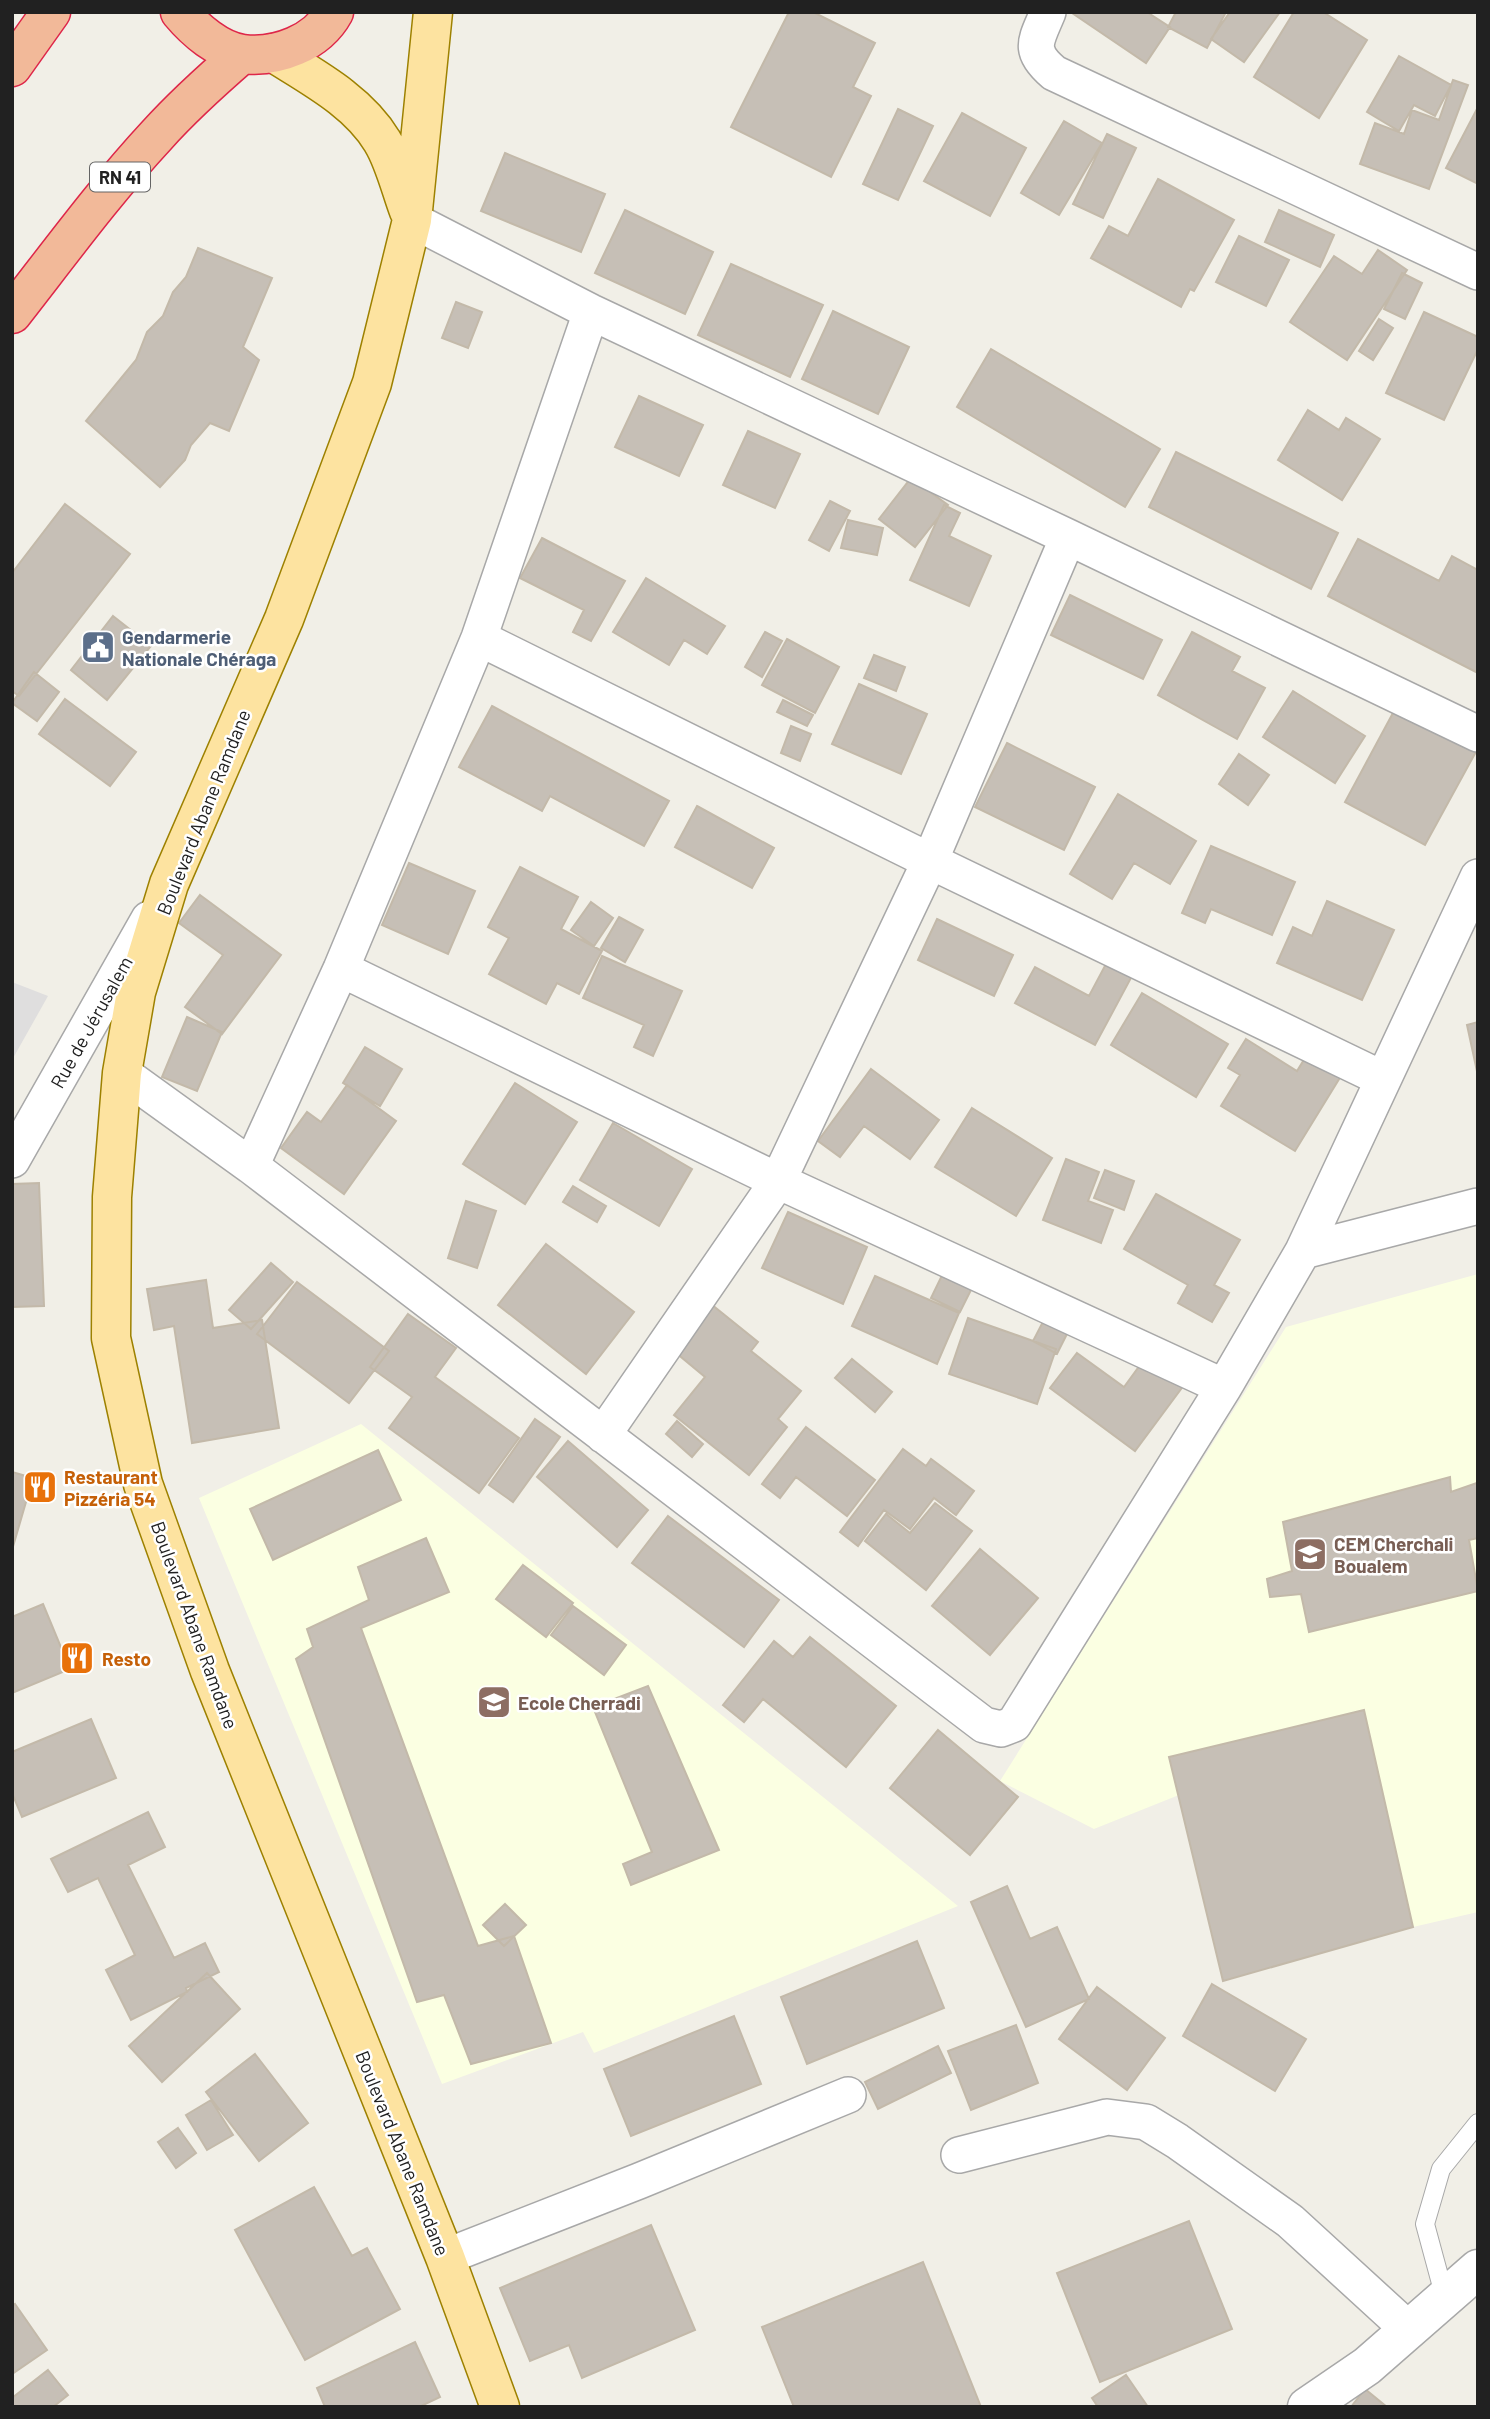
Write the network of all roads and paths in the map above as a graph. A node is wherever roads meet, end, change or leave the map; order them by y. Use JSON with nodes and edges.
{"nodes":[{"id":1,"x":51,"y":12,"type":"edge"},
{"id":2,"x":180,"y":12,"type":"edge"},
{"id":3,"x":334,"y":12,"type":"edge"},
{"id":4,"x":433,"y":12,"type":"edge"},
{"id":5,"x":1048,"y":12,"type":"edge"},
{"id":6,"x":258,"y":54,"type":"junction"},
{"id":7,"x":12,"y":67,"type":"edge"},
{"id":8,"x":412,"y":220,"type":"junction"},
{"id":9,"x":1478,"y":272,"type":"edge"},
{"id":10,"x":591,"y":312,"type":"junction"},
{"id":11,"x":12,"y":314,"type":"edge"},
{"id":12,"x":1068,"y":537,"type":"junction"},
{"id":13,"x":479,"y":638,"type":"junction"},
{"id":14,"x":1478,"y":734,"type":"edge"},
{"id":15,"x":930,"y":861,"type":"junction"},
{"id":16,"x":1478,"y":877,"type":"edge"},
{"id":17,"x":169,"y":884,"type":"junction"},
{"id":18,"x":341,"y":970,"type":"junction"},
{"id":19,"x":122,"y":1073,"type":"junction"},
{"id":20,"x":1383,"y":1079,"type":"junction"},
{"id":21,"x":12,"y":1160,"type":"edge"},
{"id":22,"x":251,"y":1166,"type":"junction"},
{"id":23,"x":778,"y":1181,"type":"junction"},
{"id":24,"x":1478,"y":1206,"type":"edge"},
{"id":25,"x":1303,"y":1251,"type":"junction"},
{"id":26,"x":1224,"y":1387,"type":"junction"},
{"id":27,"x":603,"y":1435,"type":"junction"},
{"id":28,"x":848,"y":2095,"type":"dead end"},
{"id":29,"x":1478,"y":2123,"type":"edge"},
{"id":30,"x":960,"y":2155,"type":"dead end"},
{"id":31,"x":444,"y":2258,"type":"junction"},
{"id":32,"x":1478,"y":2269,"type":"edge"},
{"id":33,"x":1445,"y":2298,"type":"junction"},
{"id":34,"x":1408,"y":2329,"type":"junction"},
{"id":35,"x":500,"y":2407,"type":"edge"},
{"id":36,"x":1307,"y":2407,"type":"edge"}],
"edges":[{"from":1,"to":7,"type":"highway"},
{"from":2,"to":6,"type":"highway"},
{"from":3,"to":6,"type":"highway"},
{"from":4,"to":8,"type":"main road","name":"Boulevard Abane Ramdane"},
{"from":5,"to":9,"type":"street"},
{"from":6,"to":8,"type":"main road"},
{"from":6,"to":11,"type":"highway","number":"RN 41"},
{"from":8,"to":10,"type":"street"},
{"from":8,"to":17,"type":"main road","name":"Boulevard Abane Ramdane"},
{"from":10,"to":12,"type":"street"},
{"from":10,"to":13,"type":"street"},
{"from":12,"to":14,"type":"street"},
{"from":12,"to":15,"type":"street"},
{"from":13,"to":15,"type":"street"},
{"from":13,"to":18,"type":"street"},
{"from":15,"to":20,"type":"street"},
{"from":15,"to":23,"type":"street"},
{"from":16,"to":20,"type":"street"},
{"from":17,"to":19,"type":"main road","name":"Boulevard Abane Ramdane"},
{"from":17,"to":21,"type":"street","name":"Rue de Jérusalem"},
{"from":18,"to":22,"type":"street"},
{"from":18,"to":23,"type":"street"},
{"from":19,"to":22,"type":"street"},
{"from":19,"to":31,"type":"main road","name":"Boulevard Abane Ramdane"},
{"from":20,"to":25,"type":"street"},
{"from":22,"to":27,"type":"street"},
{"from":23,"to":26,"type":"street"},
{"from":23,"to":27,"type":"street"},
{"from":24,"to":25,"type":"street"},
{"from":25,"to":26,"type":"street"},
{"from":26,"to":27,"type":"street"},
{"from":28,"to":31,"type":"street"},
{"from":29,"to":33,"type":"lane"},
{"from":30,"to":34,"type":"street"},
{"from":31,"to":35,"type":"main road","name":"Boulevard Abane Ramdane"},
{"from":32,"to":33,"type":"street"},
{"from":33,"to":34,"type":"street"},
{"from":34,"to":36,"type":"street"}]}
